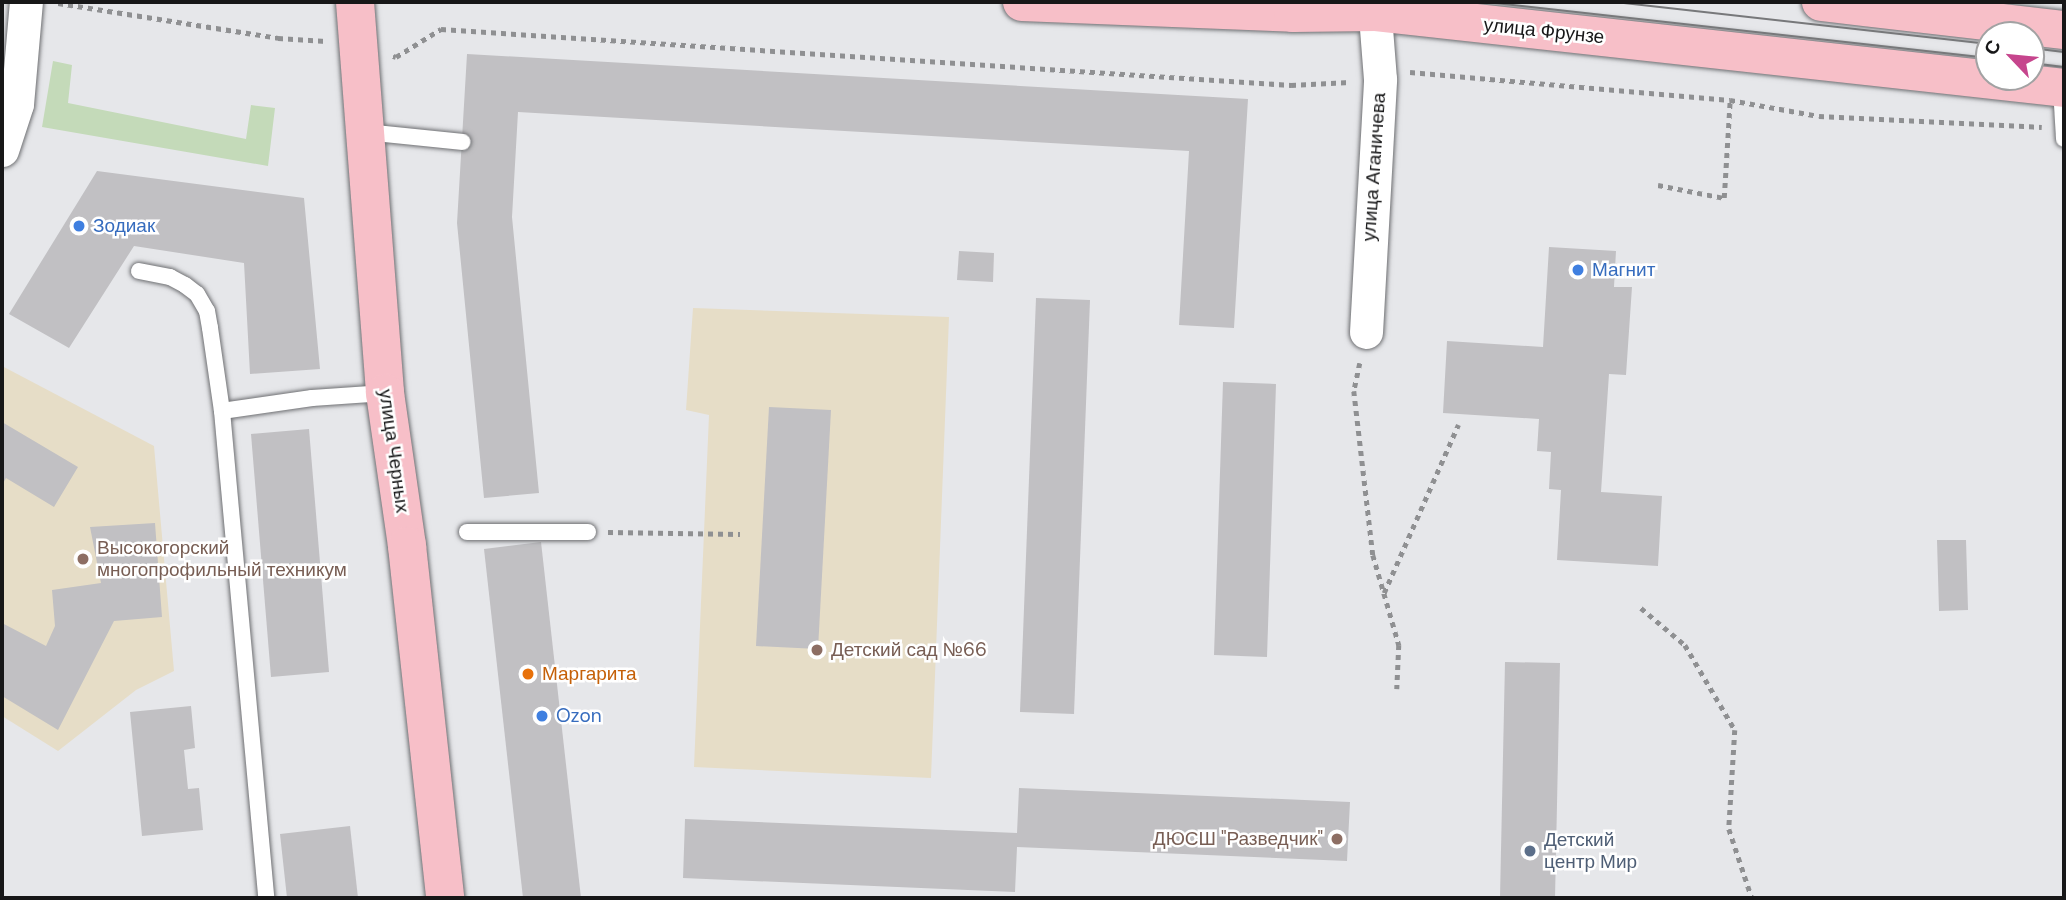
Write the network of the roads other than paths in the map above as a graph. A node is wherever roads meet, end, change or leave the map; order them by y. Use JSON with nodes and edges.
{"nodes":[{"id":1,"x":26,"y":2,"type":"edge"},
{"id":2,"x":355,"y":2,"type":"edge"},
{"id":3,"x":1022,"y":2,"type":"edge"},
{"id":4,"x":1821,"y":2,"type":"edge"},
{"id":5,"x":1375,"y":7,"type":"edge"},
{"id":6,"x":2064,"y":30,"type":"edge"},
{"id":7,"x":2063,"y":88,"type":"edge"},
{"id":8,"x":363,"y":132,"type":"junction"},
{"id":9,"x":2064,"y":133,"type":"edge"},
{"id":10,"x":462,"y":142,"type":"dead end"},
{"id":11,"x":2,"y":150,"type":"edge"},
{"id":12,"x":139,"y":271,"type":"dead end"},
{"id":13,"x":1366,"y":332,"type":"road end"},
{"id":14,"x":385,"y":393,"type":"junction"},
{"id":15,"x":222,"y":411,"type":"junction"},
{"id":16,"x":467,"y":532,"type":"dead end"},
{"id":17,"x":588,"y":532,"type":"road end"},
{"id":18,"x":266,"y":898,"type":"edge"},
{"id":19,"x":445,"y":898,"type":"edge"}],
"edges":[{"from":1,"to":11,"type":"street"},
{"from":2,"to":8,"type":"main road","name":"улица Черных"},
{"from":3,"to":5,"type":"main road","name":"улица Фрунзе"},
{"from":4,"to":6,"type":"main road"},
{"from":5,"to":7,"type":"main road","name":"улица Фрунзе"},
{"from":5,"to":13,"type":"street","name":"улица Аганичева"},
{"from":7,"to":9,"type":"lane"},
{"from":8,"to":10,"type":"lane"},
{"from":8,"to":14,"type":"main road","name":"улица Черных"},
{"from":12,"to":15,"type":"lane"},
{"from":14,"to":15,"type":"lane"},
{"from":14,"to":19,"type":"main road","name":"улица Черных"},
{"from":15,"to":18,"type":"lane"},
{"from":16,"to":17,"type":"lane"}]}
